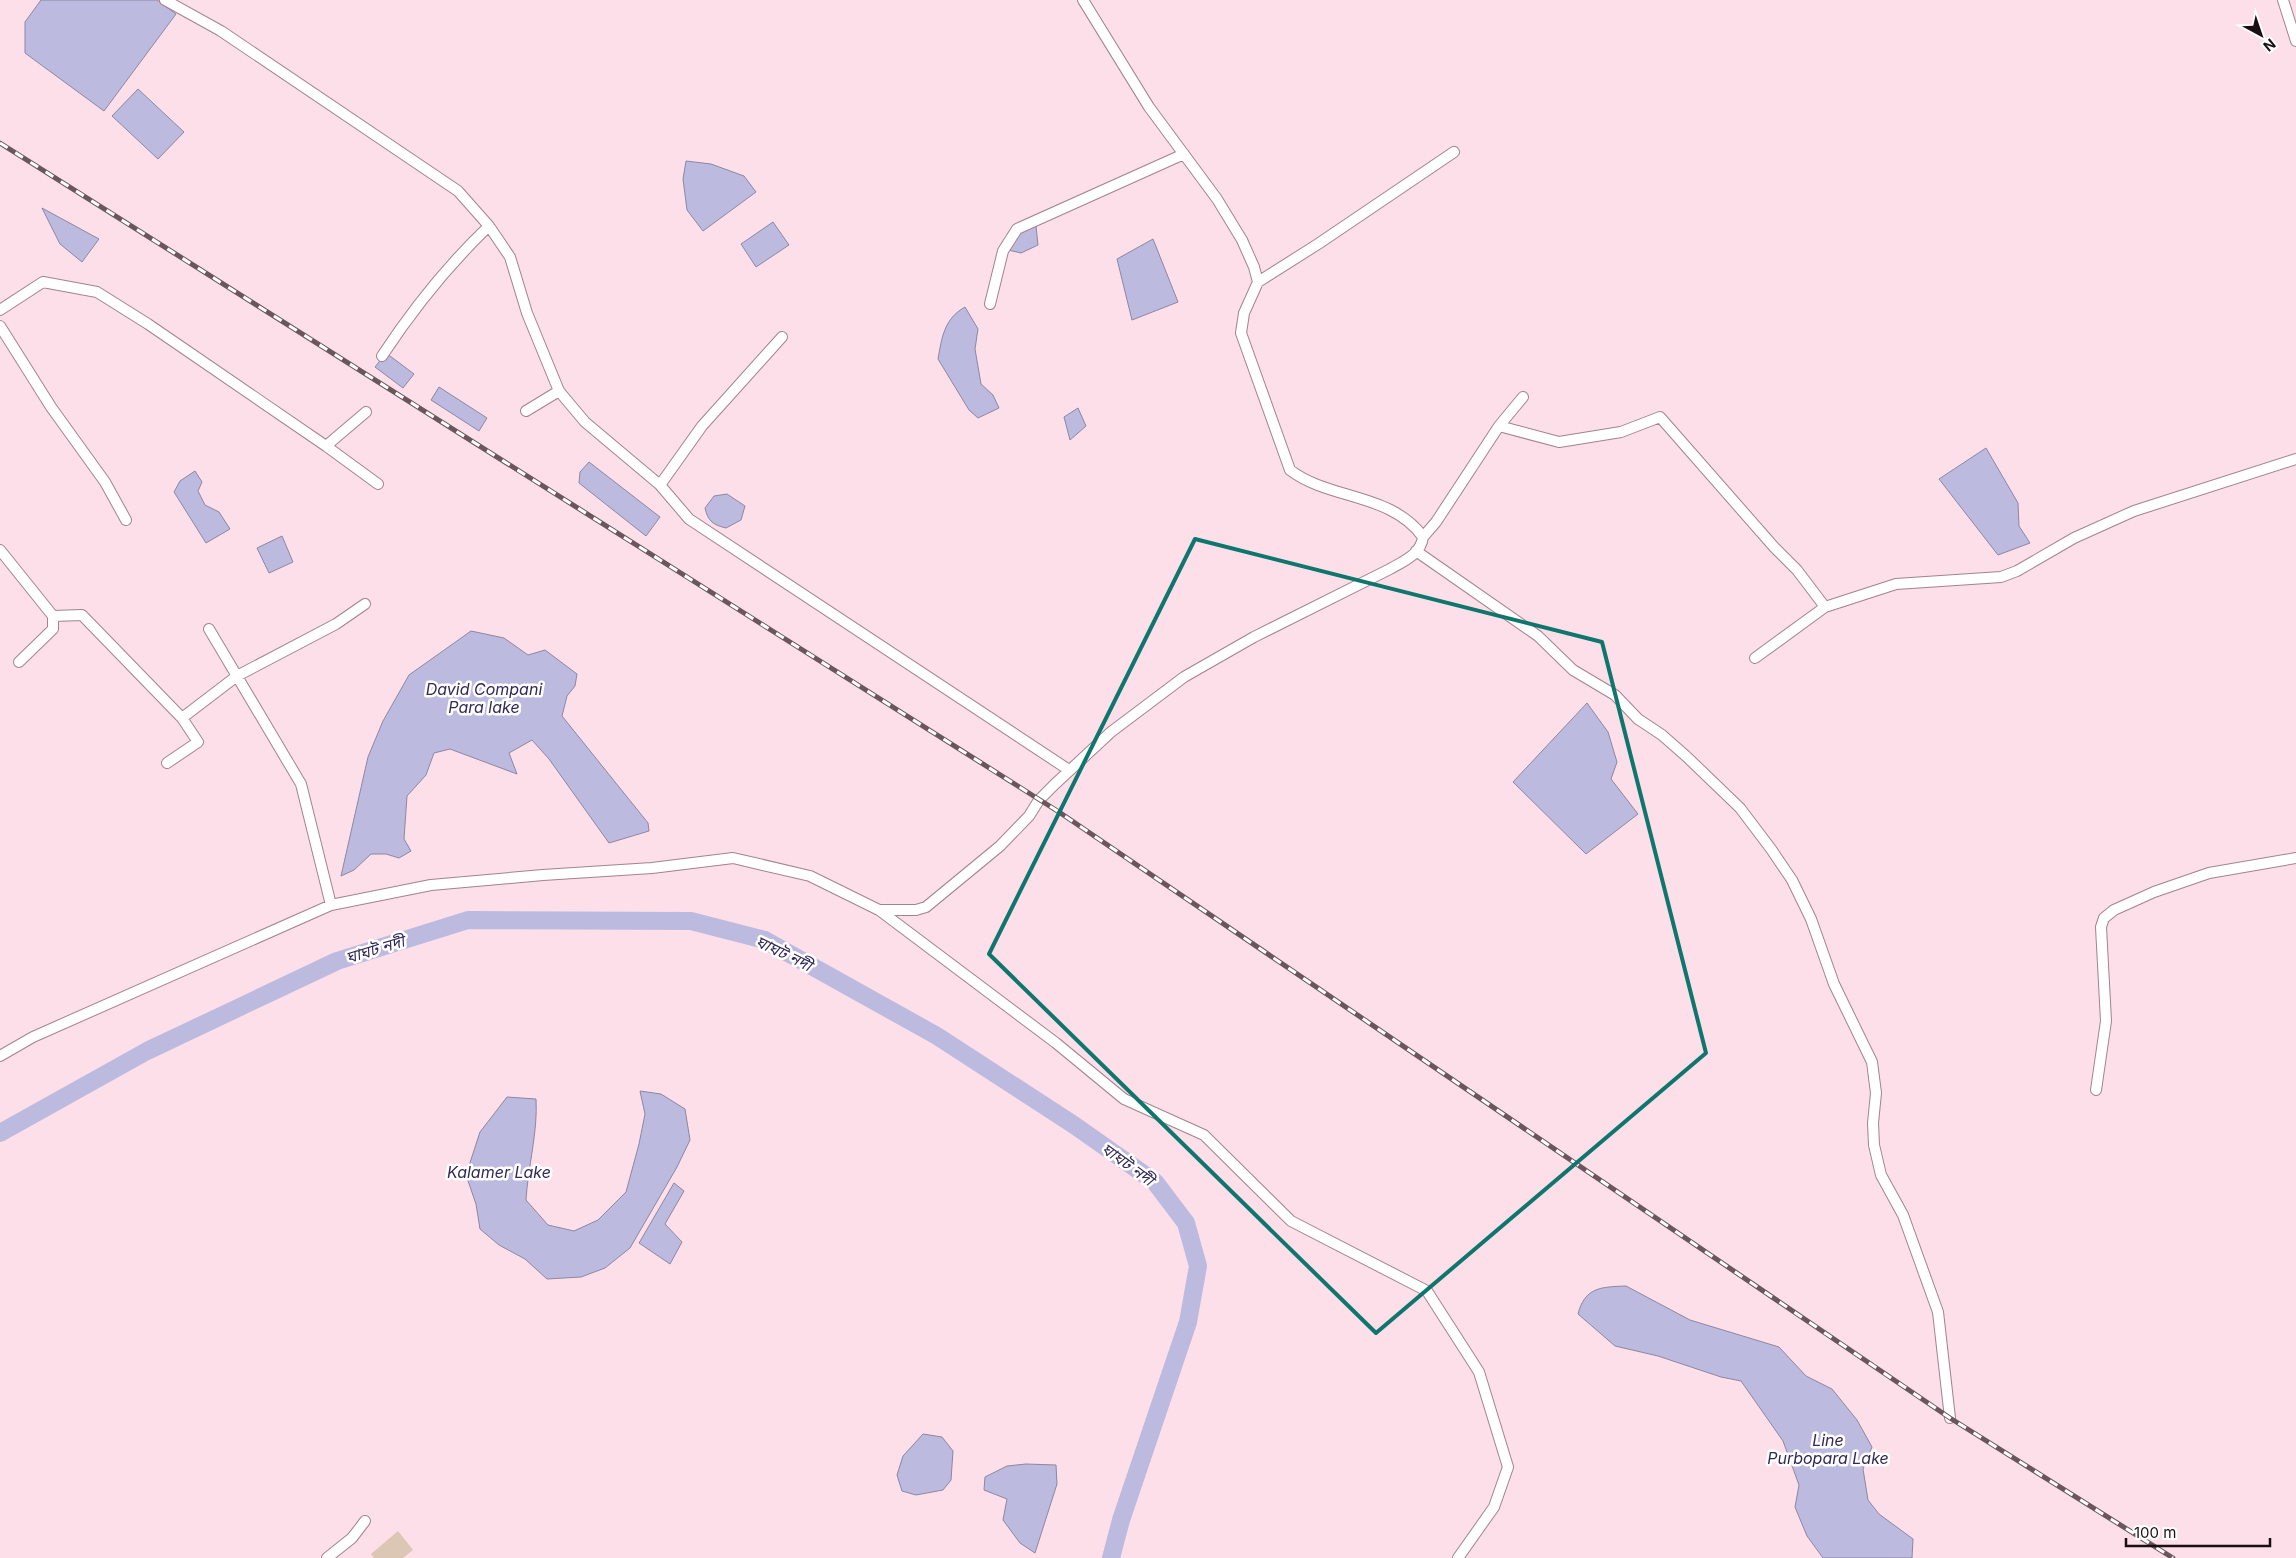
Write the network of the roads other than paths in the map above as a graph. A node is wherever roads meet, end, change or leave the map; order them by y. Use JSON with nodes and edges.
{"nodes":[{"id":1,"x":165,"y":0,"type":"edge"},
{"id":2,"x":1083,"y":0,"type":"edge"},
{"id":3,"x":2283,"y":0,"type":"edge"},
{"id":4,"x":2296,"y":41,"type":"edge"},
{"id":5,"x":1454,"y":152,"type":"dead end"},
{"id":6,"x":1184,"y":154,"type":"junction"},
{"id":7,"x":489,"y":226,"type":"junction"},
{"id":8,"x":1258,"y":282,"type":"junction"},
{"id":9,"x":990,"y":304,"type":"dead end"},
{"id":10,"x":0,"y":310,"type":"edge"},
{"id":11,"x":0,"y":326,"type":"edge"},
{"id":12,"x":782,"y":337,"type":"dead end"},
{"id":13,"x":382,"y":356,"type":"dead end"},
{"id":14,"x":559,"y":391,"type":"junction"},
{"id":15,"x":1524,"y":397,"type":"dead end"},
{"id":16,"x":526,"y":411,"type":"dead end"},
{"id":17,"x":366,"y":412,"type":"dead end"},
{"id":18,"x":1499,"y":426,"type":"junction"},
{"id":19,"x":326,"y":446,"type":"junction"},
{"id":20,"x":2296,"y":459,"type":"edge"},
{"id":21,"x":378,"y":484,"type":"dead end"},
{"id":22,"x":660,"y":485,"type":"junction"},
{"id":23,"x":126,"y":520,"type":"dead end"},
{"id":24,"x":1423,"y":537,"type":"junction"},
{"id":25,"x":0,"y":550,"type":"edge"},
{"id":26,"x":1416,"y":552,"type":"junction"},
{"id":27,"x":365,"y":604,"type":"dead end"},
{"id":28,"x":1825,"y":607,"type":"junction"},
{"id":29,"x":54,"y":616,"type":"junction"},
{"id":30,"x":209,"y":629,"type":"dead end"},
{"id":31,"x":1755,"y":658,"type":"dead end"},
{"id":32,"x":19,"y":662,"type":"dead end"},
{"id":33,"x":237,"y":676,"type":"junction"},
{"id":34,"x":182,"y":718,"type":"junction"},
{"id":35,"x":167,"y":764,"type":"dead end"},
{"id":36,"x":1069,"y":770,"type":"junction"},
{"id":37,"x":2296,"y":858,"type":"edge"},
{"id":38,"x":331,"y":905,"type":"junction"},
{"id":39,"x":879,"y":910,"type":"junction"},
{"id":40,"x":0,"y":1056,"type":"edge"},
{"id":41,"x":2096,"y":1090,"type":"dead end"},
{"id":42,"x":1950,"y":1418,"type":"dead end"},
{"id":43,"x":365,"y":1520,"type":"dead end"},
{"id":44,"x":327,"y":1558,"type":"edge"},
{"id":45,"x":1458,"y":1558,"type":"edge"}],
"edges":[{"from":1,"to":7,"type":"street"},
{"from":2,"to":6,"type":"street"},
{"from":3,"to":4,"type":"street"},
{"from":5,"to":8,"type":"street"},
{"from":6,"to":8,"type":"street"},
{"from":6,"to":9,"type":"street"},
{"from":7,"to":13,"type":"street"},
{"from":7,"to":14,"type":"street"},
{"from":8,"to":24,"type":"street"},
{"from":10,"to":19,"type":"street"},
{"from":11,"to":23,"type":"street"},
{"from":12,"to":22,"type":"street"},
{"from":14,"to":16,"type":"street"},
{"from":14,"to":22,"type":"street"},
{"from":15,"to":18,"type":"street"},
{"from":17,"to":19,"type":"street"},
{"from":18,"to":24,"type":"street"},
{"from":18,"to":28,"type":"street"},
{"from":19,"to":21,"type":"street"},
{"from":20,"to":28,"type":"street"},
{"from":22,"to":36,"type":"street"},
{"from":24,"to":26,"type":"street"},
{"from":25,"to":29,"type":"street"},
{"from":26,"to":36,"type":"street"},
{"from":26,"to":42,"type":"street"},
{"from":27,"to":33,"type":"street"},
{"from":28,"to":31,"type":"street"},
{"from":29,"to":32,"type":"street"},
{"from":29,"to":34,"type":"street"},
{"from":30,"to":33,"type":"street"},
{"from":33,"to":34,"type":"street"},
{"from":33,"to":38,"type":"street"},
{"from":34,"to":35,"type":"street"},
{"from":36,"to":39,"type":"street"},
{"from":37,"to":41,"type":"street"},
{"from":38,"to":39,"type":"street"},
{"from":38,"to":40,"type":"street"},
{"from":39,"to":45,"type":"street"},
{"from":43,"to":44,"type":"street"}]}
